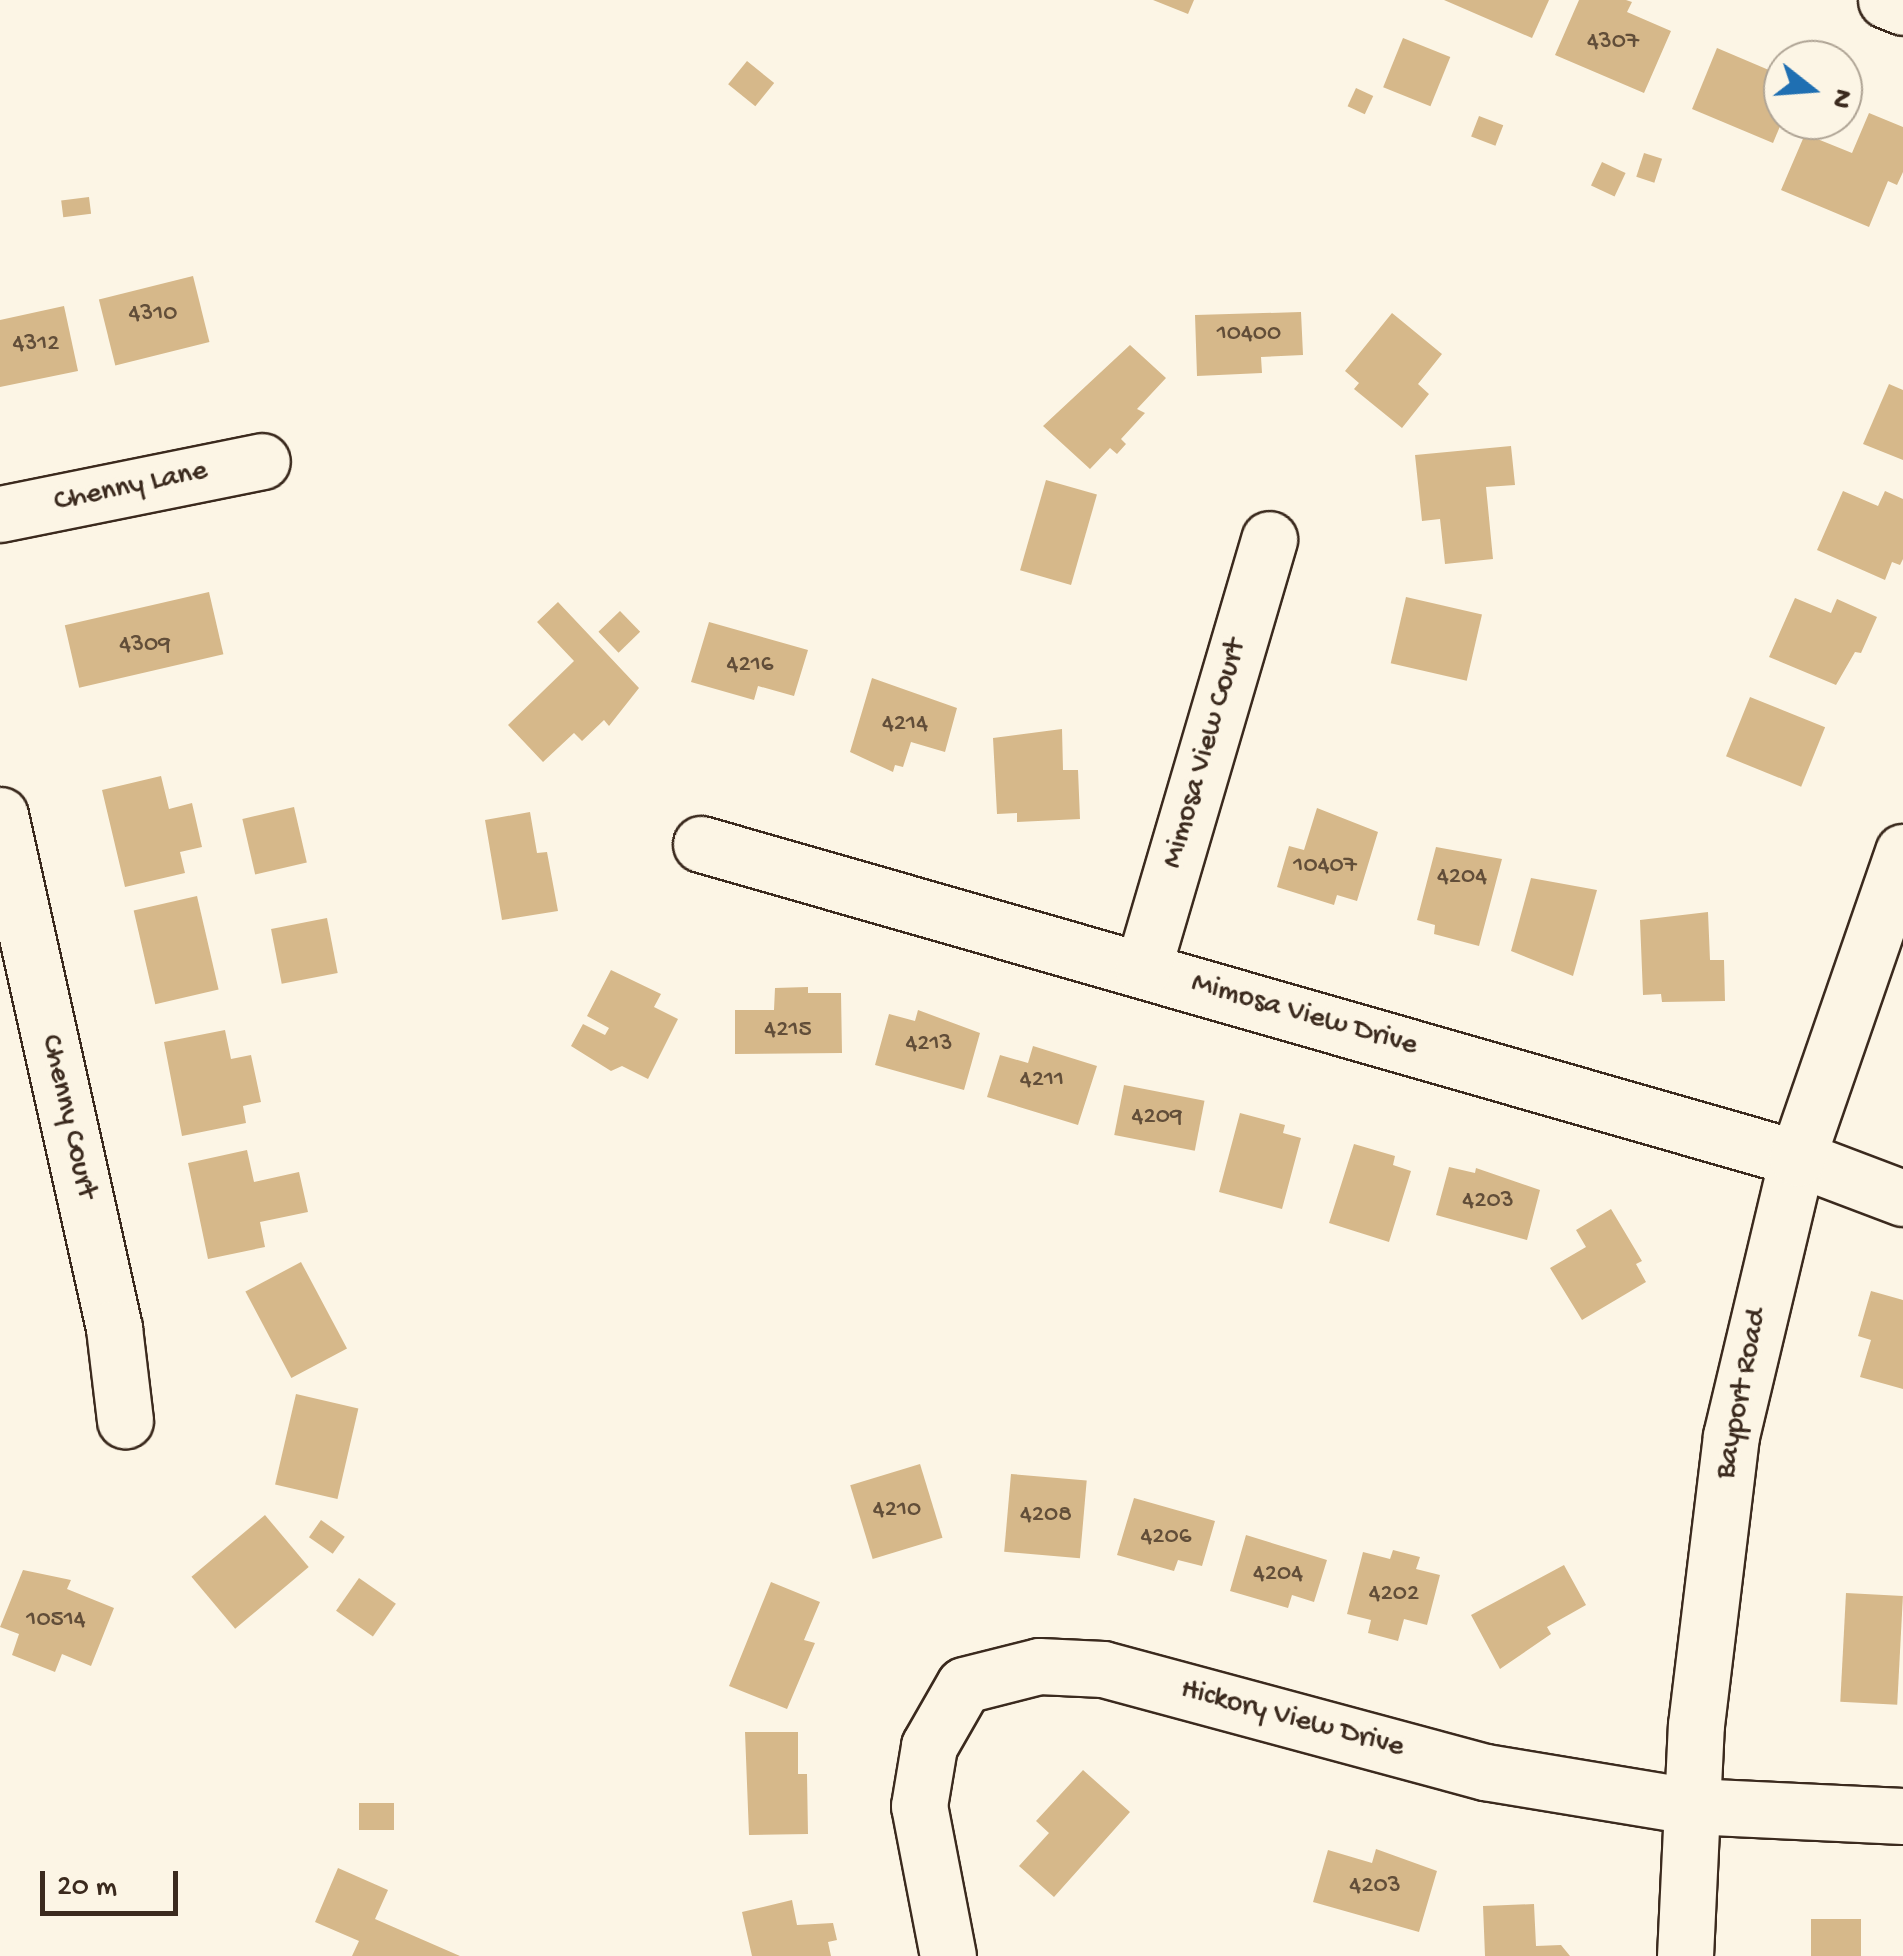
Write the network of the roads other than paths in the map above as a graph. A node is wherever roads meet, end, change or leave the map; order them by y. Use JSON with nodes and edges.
{"nodes":[{"id":1,"x":1886,"y":0,"type":"edge"},
{"id":2,"x":1903,"y":7,"type":"edge"},
{"id":3,"x":262,"y":461,"type":"dead end"},
{"id":4,"x":0,"y":514,"type":"edge"},
{"id":5,"x":1270,"y":540,"type":"dead end"},
{"id":6,"x":0,"y":815,"type":"edge"},
{"id":7,"x":701,"y":844,"type":"dead end"},
{"id":8,"x":1903,"y":852,"type":"edge"},
{"id":9,"x":1143,"y":968,"type":"junction"},
{"id":10,"x":1797,"y":1158,"type":"junction"},
{"id":11,"x":1903,"y":1198,"type":"edge"},
{"id":12,"x":125,"y":1420,"type":"dead end"},
{"id":13,"x":1691,"y":1806,"type":"junction"},
{"id":14,"x":1903,"y":1816,"type":"edge"},
{"id":15,"x":948,"y":1956,"type":"edge"},
{"id":16,"x":1686,"y":1956,"type":"edge"}],
"edges":[{"from":1,"to":2,"type":"street"},
{"from":3,"to":4,"type":"street","name":"Chenny Lane"},
{"from":5,"to":9,"type":"street","name":"Mimosa View Court"},
{"from":6,"to":12,"type":"street","name":"Chenny Court"},
{"from":7,"to":9,"type":"street","name":"Mimosa View Drive"},
{"from":8,"to":10,"type":"street","name":"Bayport Road"},
{"from":9,"to":10,"type":"street","name":"Mimosa View Drive"},
{"from":10,"to":11,"type":"street","name":"Mimosa View Drive"},
{"from":10,"to":13,"type":"street","name":"Bayport Road"},
{"from":13,"to":14,"type":"street","name":"Hickory View Drive"},
{"from":13,"to":15,"type":"street","name":"Hickory View Drive"},
{"from":13,"to":16,"type":"street","name":"Bayport Road"}]}
